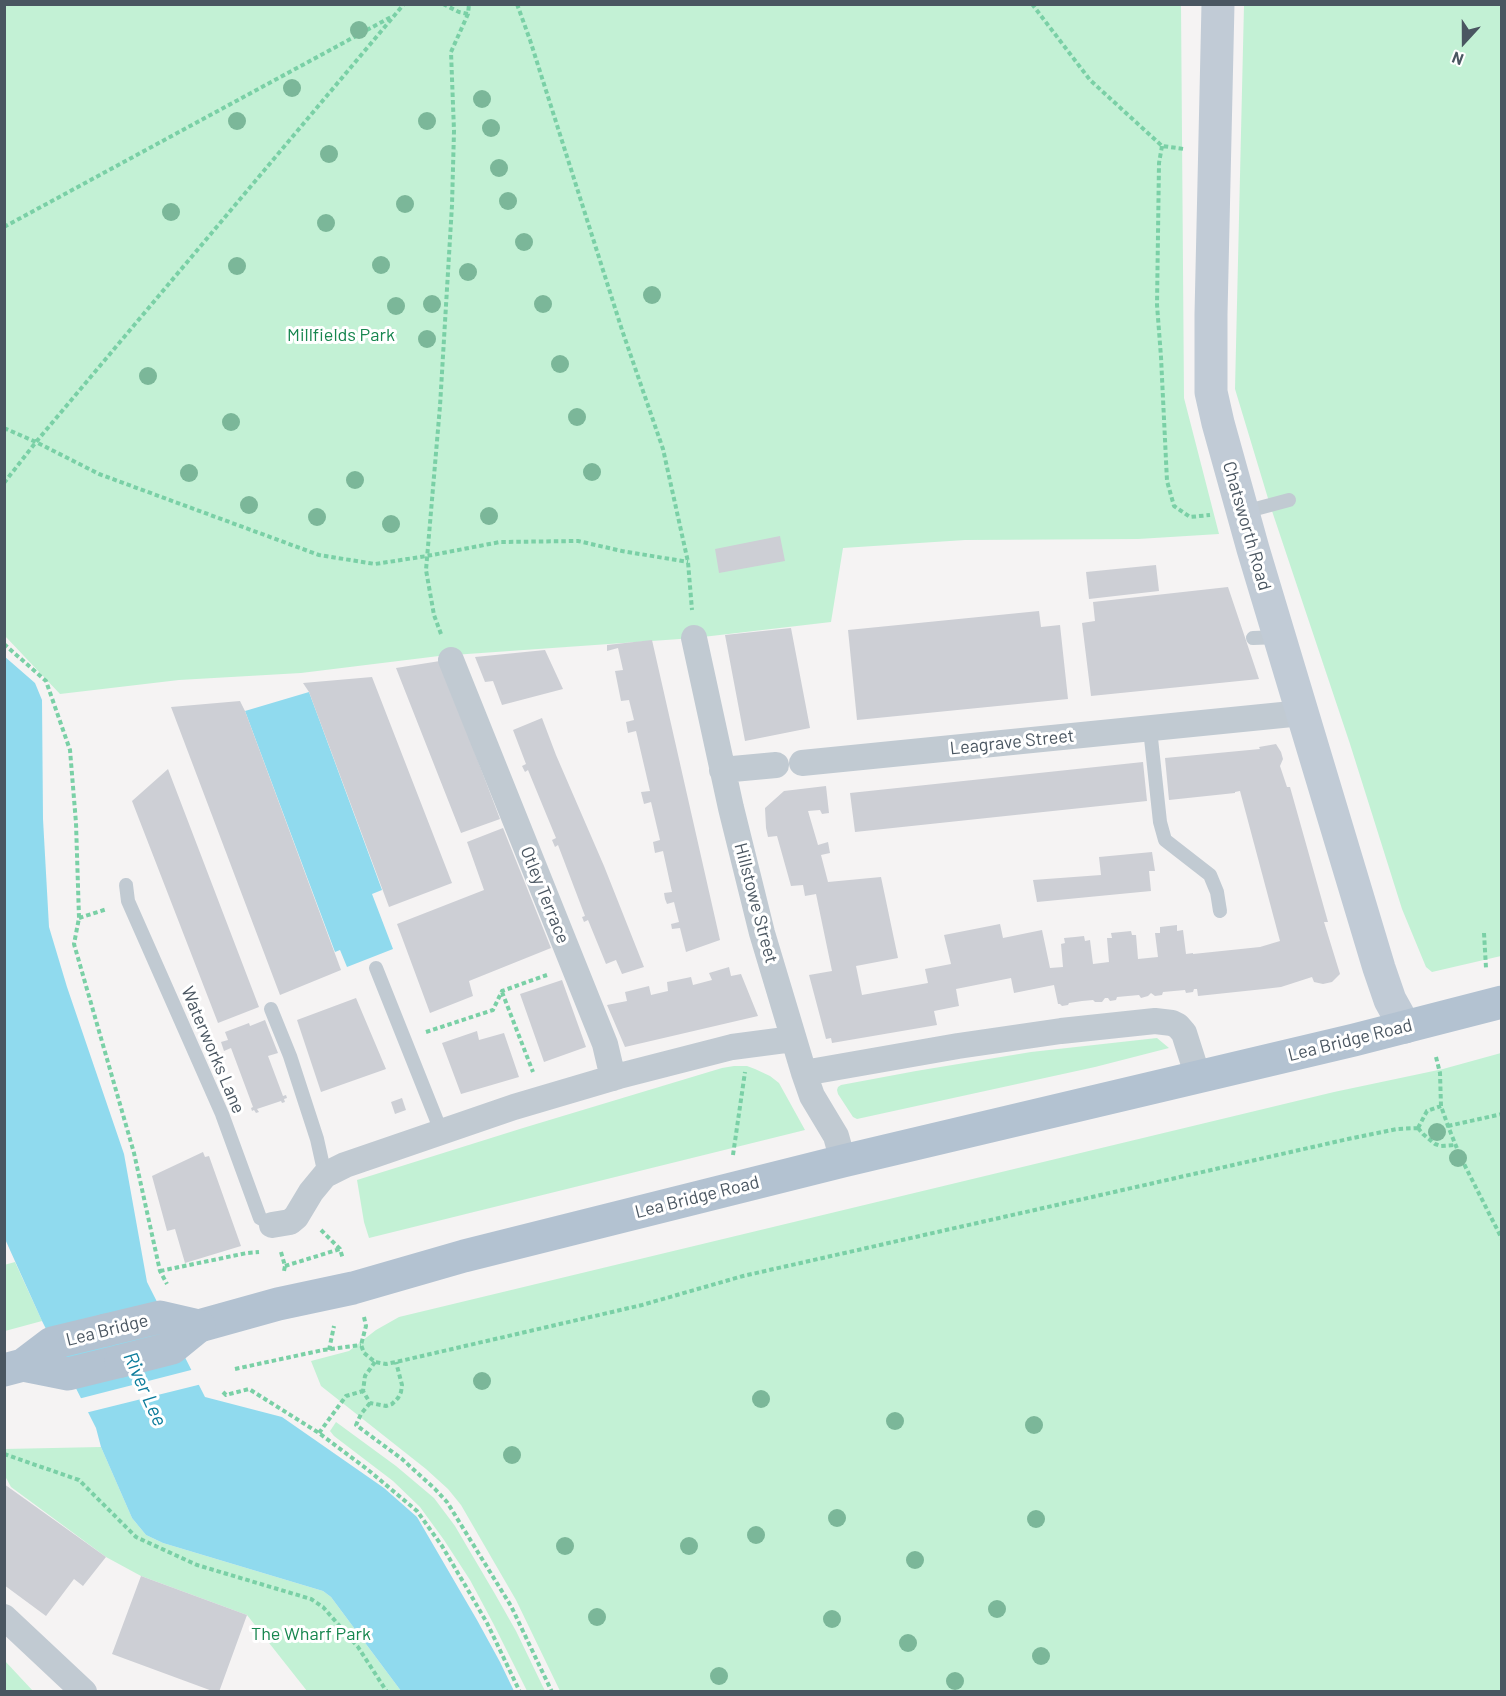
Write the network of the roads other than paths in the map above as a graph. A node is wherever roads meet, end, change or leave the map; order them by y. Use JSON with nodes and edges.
{"nodes":[{"id":1,"x":1218,"y":4,"type":"edge"},
{"id":2,"x":1289,"y":500,"type":"dead end"},
{"id":3,"x":1229,"y":514,"type":"junction"},
{"id":4,"x":694,"y":638,"type":"road end"},
{"id":5,"x":451,"y":660,"type":"road end"},
{"id":6,"x":1302,"y":713,"type":"junction"},
{"id":7,"x":1150,"y":729,"type":"junction"},
{"id":8,"x":802,"y":763,"type":"joint"},
{"id":9,"x":776,"y":765,"type":"joint"},
{"id":10,"x":722,"y":770,"type":"junction"},
{"id":11,"x":126,"y":885,"type":"dead end"},
{"id":12,"x":1220,"y":911,"type":"dead end"},
{"id":13,"x":376,"y":968,"type":"dead end"},
{"id":14,"x":1502,"y":1002,"type":"edge"},
{"id":15,"x":271,"y":1009,"type":"dead end"},
{"id":16,"x":1405,"y":1027,"type":"junction"},
{"id":17,"x":793,"y":1040,"type":"junction"},
{"id":18,"x":804,"y":1073,"type":"junction"},
{"id":19,"x":1198,"y":1077,"type":"junction"},
{"id":20,"x":613,"y":1078,"type":"junction"},
{"id":21,"x":441,"y":1131,"type":"junction"},
{"id":22,"x":843,"y":1161,"type":"junction"},
{"id":23,"x":325,"y":1175,"type":"junction"},
{"id":24,"x":272,"y":1224,"type":"joint"},
{"id":25,"x":210,"y":1322,"type":"junction"},
{"id":26,"x":14,"y":1368,"type":"edge"},
{"id":27,"x":4,"y":1617,"type":"edge"},
{"id":28,"x":84,"y":1692,"type":"edge"}],
"edges":[{"from":1,"to":3,"type":"street","name":"Chatsworth Road"},
{"from":2,"to":3,"type":"lane"},
{"from":3,"to":6,"type":"street","name":"Chatsworth Road"},
{"from":4,"to":10,"type":"street","name":"Hillstowe Street"},
{"from":5,"to":20,"type":"street","name":"Otley Terrace"},
{"from":6,"to":7,"type":"street","name":"Leagrave Street"},
{"from":6,"to":16,"type":"street","name":"Chatsworth Road"},
{"from":7,"to":8,"type":"street","name":"Leagrave Street"},
{"from":7,"to":12,"type":"lane"},
{"from":8,"to":9,"type":"lane","name":"Leagrave Street"},
{"from":9,"to":10,"type":"street","name":"Leagrave Street"},
{"from":10,"to":17,"type":"street","name":"Hillstowe Street"},
{"from":11,"to":24,"type":"lane","name":"Waterworks Lane"},
{"from":13,"to":21,"type":"lane"},
{"from":14,"to":16,"type":"main road","name":"Lea Bridge Road"},
{"from":15,"to":23,"type":"lane"},
{"from":16,"to":19,"type":"main road","name":"Lea Bridge Road"},
{"from":17,"to":18,"type":"street","name":"Hillstowe Street"},
{"from":17,"to":20,"type":"street"},
{"from":18,"to":19,"type":"street"},
{"from":18,"to":22,"type":"street","name":"Hillstowe Street"},
{"from":19,"to":22,"type":"main road","name":"Lea Bridge Road"},
{"from":20,"to":21,"type":"street"},
{"from":21,"to":23,"type":"street"},
{"from":22,"to":25,"type":"main road","name":"Lea Bridge Road"},
{"from":23,"to":24,"type":"street"},
{"from":25,"to":26,"type":"main road","name":"Lea Bridge","bridge":true},
{"from":25,"to":26,"type":"main road","name":"Lea Bridge","bridge":true},
{"from":27,"to":28,"type":"street"}]}
